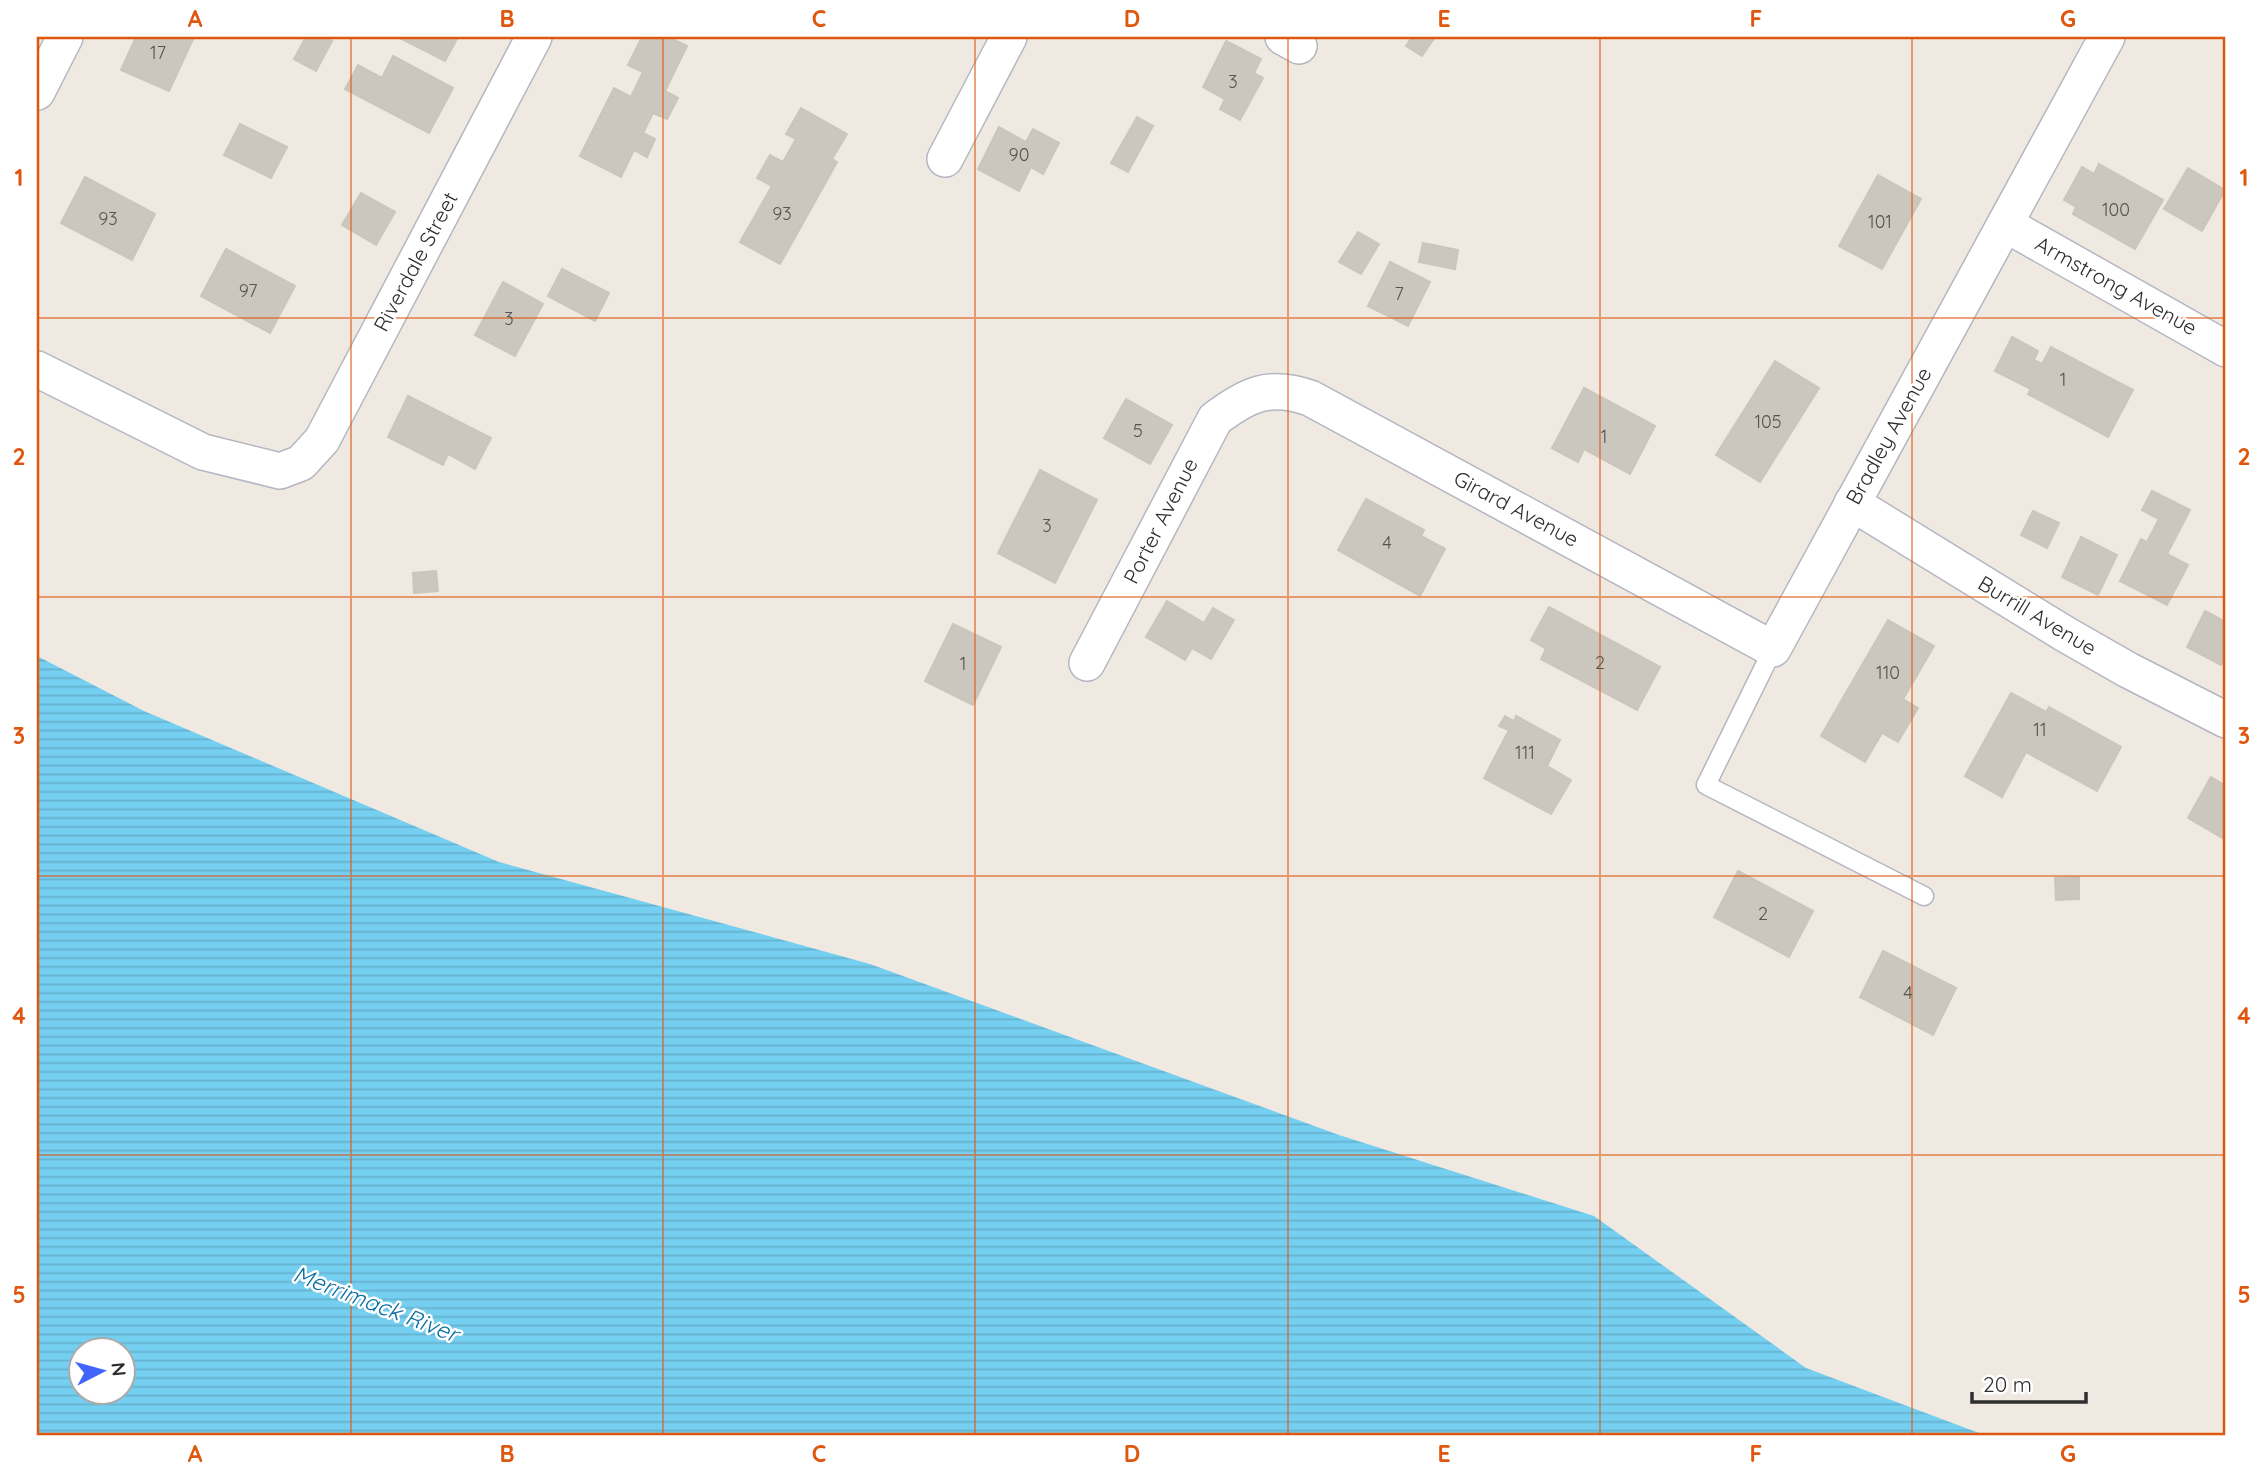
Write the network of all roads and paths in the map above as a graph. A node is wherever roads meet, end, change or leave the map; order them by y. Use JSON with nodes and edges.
{"nodes":[{"id":1,"x":65,"y":37,"type":"edge"},
{"id":2,"x":534,"y":37,"type":"edge"},
{"id":3,"x":1009,"y":37,"type":"edge"},
{"id":4,"x":2107,"y":37,"type":"edge"},
{"id":5,"x":37,"y":92,"type":"edge"},
{"id":6,"x":945,"y":159,"type":"dead end"},
{"id":7,"x":2005,"y":224,"type":"junction"},
{"id":8,"x":2226,"y":349,"type":"edge"},
{"id":9,"x":37,"y":369,"type":"edge"},
{"id":10,"x":1254,"y":395,"type":"joint"},
{"id":11,"x":1852,"y":503,"type":"junction"},
{"id":12,"x":1773,"y":649,"type":"junction"},
{"id":13,"x":1087,"y":663,"type":"dead end"},
{"id":14,"x":2226,"y":720,"type":"edge"},
{"id":15,"x":1923,"y":896,"type":"dead end"}],
"edges":[{"from":1,"to":5,"type":"street"},
{"from":2,"to":9,"type":"street","name":"Riverdale Street"},
{"from":3,"to":6,"type":"street"},
{"from":4,"to":7,"type":"street","name":"Bradley Avenue"},
{"from":7,"to":8,"type":"street","name":"Armstrong Avenue"},
{"from":7,"to":11,"type":"street","name":"Bradley Avenue"},
{"from":10,"to":12,"type":"street","name":"Girard Avenue"},
{"from":10,"to":13,"type":"street","name":"Porter Avenue"},
{"from":11,"to":12,"type":"street","name":"Bradley Avenue"},
{"from":11,"to":14,"type":"street","name":"Burrill Avenue"},
{"from":12,"to":15,"type":"lane"}]}
